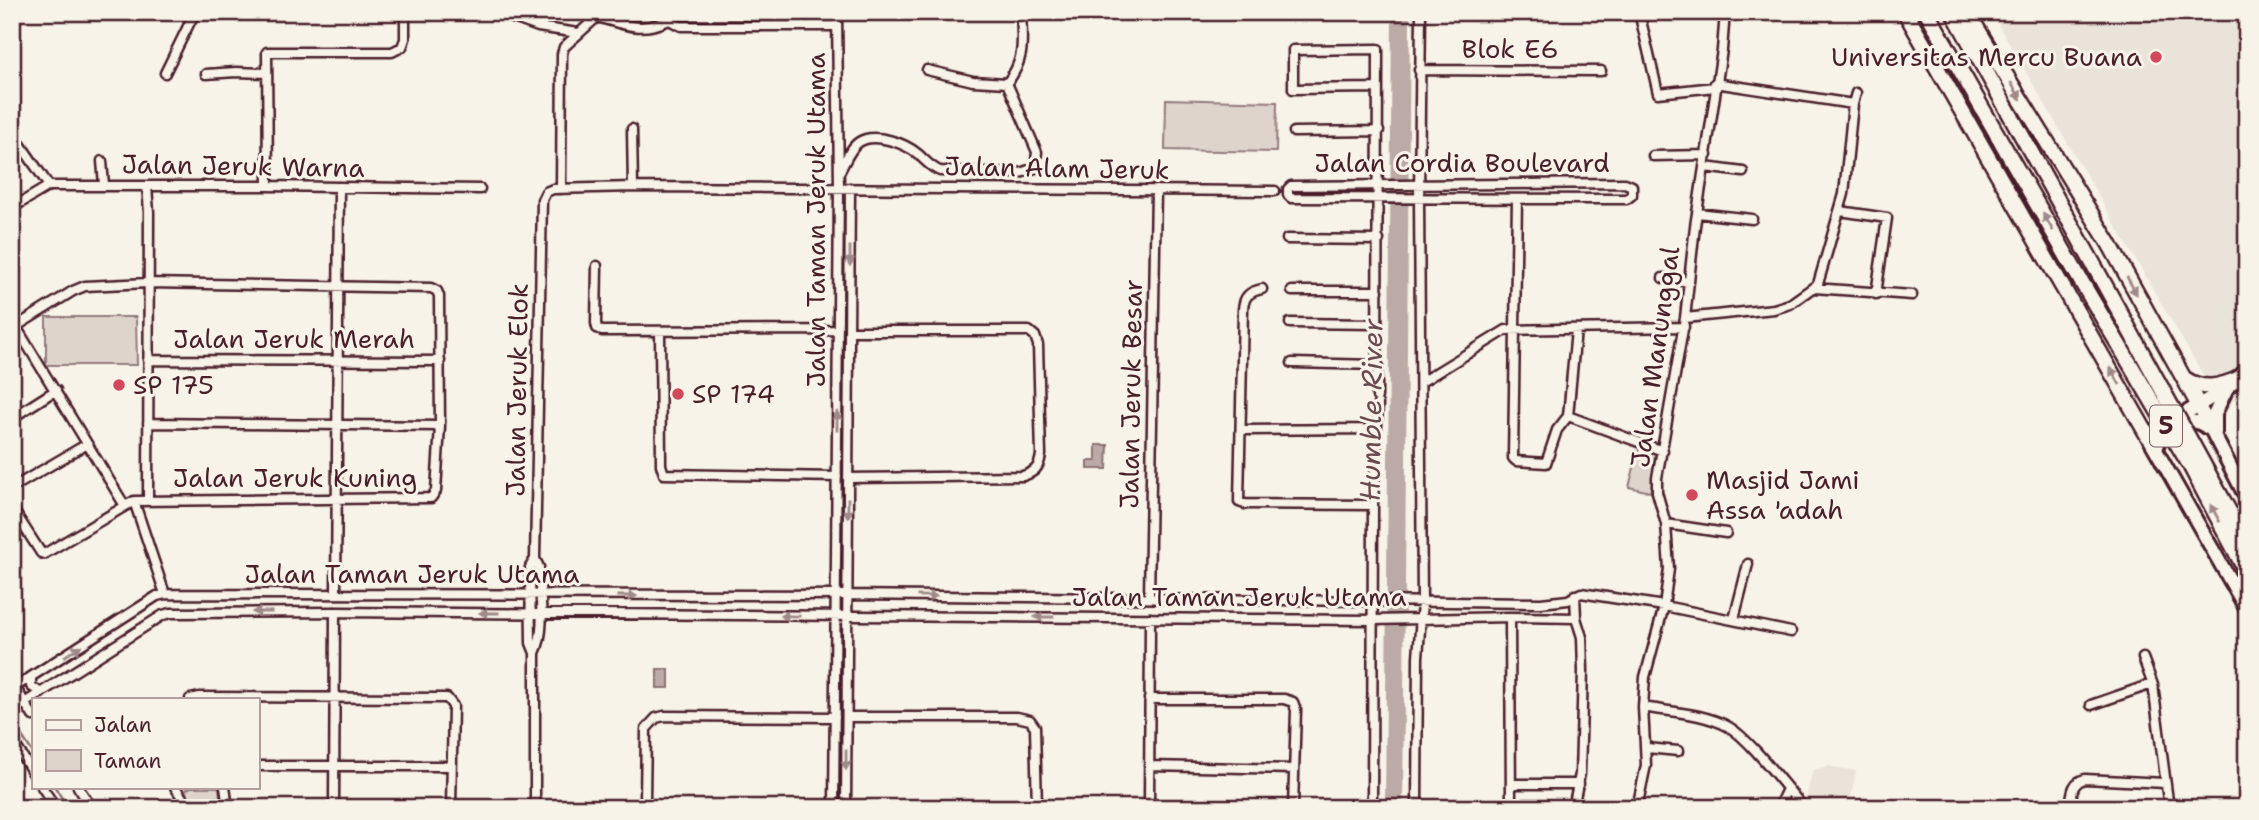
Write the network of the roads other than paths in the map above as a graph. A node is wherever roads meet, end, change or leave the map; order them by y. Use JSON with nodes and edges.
{"nodes":[{"id":1,"x":195,"y":12,"type":"edge"},
{"id":2,"x":405,"y":12,"type":"edge"},
{"id":3,"x":496,"y":12,"type":"edge"},
{"id":4,"x":837,"y":12,"type":"edge"},
{"id":5,"x":1021,"y":12,"type":"edge"},
{"id":6,"x":1421,"y":12,"type":"edge"},
{"id":7,"x":1639,"y":12,"type":"edge"},
{"id":8,"x":1725,"y":12,"type":"edge"},
{"id":9,"x":1905,"y":12,"type":"edge"},
{"id":10,"x":1927,"y":12,"type":"edge"},
{"id":11,"x":1952,"y":12,"type":"edge"},
{"id":12,"x":1967,"y":12,"type":"edge"},
{"id":13,"x":669,"y":16,"type":"edge"},
{"id":14,"x":837,"y":26,"type":"junction"},
{"id":15,"x":578,"y":33,"type":"junction"},
{"id":16,"x":927,"y":70,"type":"dead end"},
{"id":17,"x":1419,"y":70,"type":"junction"},
{"id":18,"x":1601,"y":71,"type":"dead end"},
{"id":19,"x":165,"y":73,"type":"dead end"},
{"id":20,"x":267,"y":73,"type":"junction"},
{"id":21,"x":206,"y":74,"type":"dead end"},
{"id":22,"x":1007,"y":83,"type":"junction"},
{"id":23,"x":1715,"y":85,"type":"junction"},
{"id":24,"x":1378,"y":88,"type":"junction"},
{"id":25,"x":1856,"y":93,"type":"dead end"},
{"id":26,"x":1853,"y":104,"type":"junction"},
{"id":27,"x":632,"y":129,"type":"dead end"},
{"id":28,"x":1379,"y":131,"type":"junction"},
{"id":29,"x":12,"y":132,"type":"edge"},
{"id":30,"x":1294,"y":132,"type":"dead end"},
{"id":31,"x":1707,"y":155,"type":"junction"},
{"id":32,"x":1653,"y":156,"type":"dead end"},
{"id":33,"x":103,"y":161,"type":"dead end"},
{"id":34,"x":1705,"y":167,"type":"junction"},
{"id":35,"x":1743,"y":172,"type":"dead end"},
{"id":36,"x":839,"y":173,"type":"junction"},
{"id":37,"x":104,"y":185,"type":"junction"},
{"id":38,"x":1382,"y":185,"type":"junction"},
{"id":39,"x":1415,"y":185,"type":"junction"},
{"id":40,"x":49,"y":186,"type":"junction"},
{"id":41,"x":147,"y":186,"type":"junction"},
{"id":42,"x":268,"y":186,"type":"junction"},
{"id":43,"x":339,"y":187,"type":"junction"},
{"id":44,"x":633,"y":187,"type":"junction"},
{"id":45,"x":561,"y":188,"type":"junction"},
{"id":46,"x":839,"y":188,"type":"junction"},
{"id":47,"x":850,"y":188,"type":"junction"},
{"id":48,"x":480,"y":189,"type":"dead end"},
{"id":49,"x":1156,"y":190,"type":"junction"},
{"id":50,"x":1275,"y":191,"type":"dead end"},
{"id":51,"x":1382,"y":198,"type":"junction"},
{"id":52,"x":1414,"y":199,"type":"junction"},
{"id":53,"x":1517,"y":199,"type":"junction"},
{"id":54,"x":12,"y":208,"type":"edge"},
{"id":55,"x":1840,"y":211,"type":"junction"},
{"id":56,"x":1697,"y":213,"type":"junction"},
{"id":57,"x":1752,"y":219,"type":"dead end"},
{"id":58,"x":1287,"y":239,"type":"dead end"},
{"id":59,"x":1379,"y":240,"type":"junction"},
{"id":60,"x":597,"y":266,"type":"dead end"},
{"id":61,"x":1663,"y":278,"type":"dead end"},
{"id":62,"x":1689,"y":282,"type":"junction"},
{"id":63,"x":148,"y":284,"type":"junction"},
{"id":64,"x":337,"y":286,"type":"junction"},
{"id":65,"x":1814,"y":288,"type":"junction"},
{"id":66,"x":1262,"y":289,"type":"dead end"},
{"id":67,"x":1292,"y":290,"type":"dead end"},
{"id":68,"x":1378,"y":291,"type":"junction"},
{"id":69,"x":1876,"y":294,"type":"junction"},
{"id":70,"x":1912,"y":295,"type":"dead end"},
{"id":71,"x":1685,"y":317,"type":"junction"},
{"id":72,"x":1290,"y":323,"type":"dead end"},
{"id":73,"x":1378,"y":324,"type":"junction"},
{"id":74,"x":14,"y":325,"type":"edge"},
{"id":75,"x":1684,"y":327,"type":"junction"},
{"id":76,"x":1516,"y":329,"type":"junction"},
{"id":77,"x":838,"y":330,"type":"junction"},
{"id":78,"x":1576,"y":330,"type":"junction"},
{"id":79,"x":660,"y":331,"type":"junction"},
{"id":80,"x":849,"y":331,"type":"junction"},
{"id":81,"x":148,"y":360,"type":"junction"},
{"id":82,"x":337,"y":361,"type":"junction"},
{"id":83,"x":440,"y":361,"type":"junction"},
{"id":84,"x":1292,"y":363,"type":"dead end"},
{"id":85,"x":1378,"y":365,"type":"junction"},
{"id":86,"x":2183,"y":379,"type":"junction"},
{"id":87,"x":2237,"y":379,"type":"edge"},
{"id":88,"x":1421,"y":382,"type":"junction"},
{"id":89,"x":56,"y":390,"type":"junction"},
{"id":90,"x":2199,"y":406,"type":"junction"},
{"id":91,"x":1568,"y":416,"type":"junction"},
{"id":92,"x":12,"y":418,"type":"edge"},
{"id":93,"x":148,"y":423,"type":"junction"},
{"id":94,"x":336,"y":425,"type":"junction"},
{"id":95,"x":440,"y":426,"type":"junction"},
{"id":96,"x":1376,"y":429,"type":"junction"},
{"id":97,"x":1241,"y":430,"type":"junction"},
{"id":98,"x":2213,"y":435,"type":"junction"},
{"id":99,"x":2148,"y":436,"type":"junction"},
{"id":100,"x":87,"y":444,"type":"junction"},
{"id":101,"x":2156,"y":450,"type":"junction"},
{"id":102,"x":1663,"y":451,"type":"junction"},
{"id":103,"x":836,"y":477,"type":"junction"},
{"id":104,"x":848,"y":478,"type":"junction"},
{"id":105,"x":2242,"y":480,"type":"edge"},
{"id":106,"x":12,"y":488,"type":"edge"},
{"id":107,"x":2247,"y":499,"type":"edge"},
{"id":108,"x":148,"y":500,"type":"junction"},
{"id":109,"x":336,"y":500,"type":"junction"},
{"id":110,"x":134,"y":501,"type":"junction"},
{"id":111,"x":1373,"y":505,"type":"junction"},
{"id":112,"x":125,"y":506,"type":"junction"},
{"id":113,"x":12,"y":508,"type":"edge"},
{"id":114,"x":1666,"y":524,"type":"junction"},
{"id":115,"x":1726,"y":533,"type":"dead end"},
{"id":116,"x":2247,"y":544,"type":"edge"},
{"id":117,"x":1748,"y":564,"type":"dead end"},
{"id":118,"x":2247,"y":573,"type":"edge"},
{"id":119,"x":165,"y":594,"type":"junction"},
{"id":120,"x":336,"y":594,"type":"junction"},
{"id":121,"x":835,"y":595,"type":"junction"},
{"id":122,"x":847,"y":595,"type":"junction"},
{"id":123,"x":1575,"y":595,"type":"junction"},
{"id":124,"x":535,"y":596,"type":"junction"},
{"id":125,"x":1010,"y":598,"type":"junction"},
{"id":126,"x":1149,"y":598,"type":"junction"},
{"id":127,"x":1422,"y":602,"type":"junction"},
{"id":128,"x":1377,"y":603,"type":"junction"},
{"id":129,"x":1664,"y":606,"type":"junction"},
{"id":130,"x":2247,"y":610,"type":"edge"},
{"id":131,"x":335,"y":612,"type":"junction"},
{"id":132,"x":535,"y":613,"type":"junction"},
{"id":133,"x":847,"y":616,"type":"junction"},
{"id":134,"x":835,"y":617,"type":"junction"},
{"id":135,"x":1009,"y":617,"type":"junction"},
{"id":136,"x":1510,"y":617,"type":"junction"},
{"id":137,"x":1150,"y":618,"type":"junction"},
{"id":138,"x":1576,"y":618,"type":"junction"},
{"id":139,"x":1421,"y":619,"type":"junction"},
{"id":140,"x":1734,"y":619,"type":"junction"},
{"id":141,"x":1378,"y":620,"type":"junction"},
{"id":142,"x":1791,"y":632,"type":"dead end"},
{"id":143,"x":536,"y":653,"type":"junction"},
{"id":144,"x":2143,"y":658,"type":"dead end"},
{"id":145,"x":31,"y":677,"type":"junction"},
{"id":146,"x":2152,"y":684,"type":"junction"},
{"id":147,"x":13,"y":686,"type":"edge"},
{"id":148,"x":41,"y":693,"type":"junction"},
{"id":149,"x":33,"y":698,"type":"edge"},
{"id":150,"x":195,"y":698,"type":"edge"},
{"id":151,"x":335,"y":698,"type":"junction"},
{"id":152,"x":1149,"y":699,"type":"junction"},
{"id":153,"x":2091,"y":705,"type":"dead end"},
{"id":154,"x":19,"y":707,"type":"edge"},
{"id":155,"x":1643,"y":707,"type":"junction"},
{"id":156,"x":835,"y":717,"type":"junction"},
{"id":157,"x":847,"y":717,"type":"junction"},
{"id":158,"x":12,"y":740,"type":"edge"},
{"id":159,"x":1647,"y":748,"type":"junction"},
{"id":160,"x":1678,"y":751,"type":"dead end"},
{"id":161,"x":334,"y":765,"type":"junction"},
{"id":162,"x":259,"y":766,"type":"edge"},
{"id":163,"x":451,"y":766,"type":"junction"},
{"id":164,"x":1149,"y":766,"type":"junction"},
{"id":165,"x":1294,"y":769,"type":"junction"},
{"id":166,"x":32,"y":771,"type":"edge"},
{"id":167,"x":2165,"y":783,"type":"junction"},
{"id":168,"x":1511,"y":784,"type":"junction"},
{"id":169,"x":1579,"y":784,"type":"junction"},
{"id":170,"x":43,"y":788,"type":"edge"},
{"id":171,"x":79,"y":788,"type":"edge"},
{"id":172,"x":178,"y":788,"type":"edge"},
{"id":173,"x":225,"y":788,"type":"edge"},
{"id":174,"x":1787,"y":789,"type":"junction"},
{"id":175,"x":56,"y":808,"type":"edge"},
{"id":176,"x":92,"y":808,"type":"edge"},
{"id":177,"x":189,"y":808,"type":"edge"},
{"id":178,"x":228,"y":808,"type":"edge"},
{"id":179,"x":334,"y":808,"type":"edge"},
{"id":180,"x":451,"y":808,"type":"edge"},
{"id":181,"x":535,"y":808,"type":"edge"},
{"id":182,"x":647,"y":808,"type":"edge"},
{"id":183,"x":834,"y":808,"type":"edge"},
{"id":184,"x":846,"y":808,"type":"edge"},
{"id":185,"x":1037,"y":808,"type":"edge"},
{"id":186,"x":1149,"y":808,"type":"edge"},
{"id":187,"x":1293,"y":808,"type":"edge"},
{"id":188,"x":1372,"y":808,"type":"edge"},
{"id":189,"x":1417,"y":808,"type":"edge"},
{"id":190,"x":1511,"y":808,"type":"edge"},
{"id":191,"x":1573,"y":808,"type":"edge"},
{"id":192,"x":1637,"y":808,"type":"edge"},
{"id":193,"x":1778,"y":808,"type":"edge"},
{"id":194,"x":1804,"y":808,"type":"edge"},
{"id":195,"x":2070,"y":808,"type":"edge"},
{"id":196,"x":2169,"y":808,"type":"edge"}],
"edges":[{"from":1,"to":19,"type":"street"},
{"from":2,"to":20,"type":"street"},
{"from":3,"to":15,"type":"street"},
{"from":4,"to":14,"type":"street","name":"Jalan Taman Jeruk Utama"},
{"from":5,"to":22,"type":"street"},
{"from":6,"to":17,"type":"street"},
{"from":7,"to":23,"type":"street"},
{"from":8,"to":23,"type":"street","name":"Jalan Manunggal"},
{"from":99,"to":9,"type":"highway","one_way":true},
{"from":118,"to":10,"type":"highway","number":"5","one_way":true,"bridge":true},
{"from":11,"to":116,"type":"highway","number":"5","bridge":true},
{"from":12,"to":86,"type":"highway","one_way":true},
{"from":13,"to":14,"type":"street"},
{"from":13,"to":15,"type":"street"},
{"from":14,"to":36,"type":"street","name":"Jalan Taman Jeruk Utama"},
{"from":15,"to":45,"type":"street"},
{"from":16,"to":22,"type":"street"},
{"from":17,"to":18,"type":"street","name":"Blok E6"},
{"from":17,"to":39,"type":"street"},
{"from":20,"to":21,"type":"street"},
{"from":20,"to":42,"type":"street"},
{"from":22,"to":36,"type":"street"},
{"from":23,"to":26,"type":"street"},
{"from":23,"to":31,"type":"street","name":"Jalan Manunggal"},
{"from":24,"to":24,"type":"street"},
{"from":24,"to":28,"type":"street"},
{"from":25,"to":26,"type":"street"},
{"from":26,"to":55,"type":"street"},
{"from":27,"to":44,"type":"street"},
{"from":28,"to":30,"type":"street"},
{"from":28,"to":38,"type":"street"},
{"from":29,"to":40,"type":"street"},
{"from":31,"to":32,"type":"street"},
{"from":31,"to":34,"type":"street","name":"Jalan Manunggal"},
{"from":33,"to":37,"type":"street"},
{"from":34,"to":35,"type":"street"},
{"from":34,"to":56,"type":"street","name":"Jalan Manunggal"},
{"from":36,"to":46,"type":"street","name":"Jalan Taman Jeruk Utama"},
{"from":37,"to":40,"type":"street","name":"Jalan Jeruk Warna"},
{"from":37,"to":41,"type":"street","name":"Jalan Jeruk Warna"},
{"from":38,"to":39,"type":"street","name":"Jalan Cordia Boulevard"},
{"from":38,"to":51,"type":"street"},
{"from":38,"to":51,"type":"street","name":"Jalan Cordia Boulevard"},
{"from":39,"to":52,"type":"street"},
{"from":39,"to":53,"type":"street","name":"Jalan Cordia Boulevard"},
{"from":40,"to":54,"type":"street","name":"Jalan Jeruk Warna"},
{"from":41,"to":42,"type":"street","name":"Jalan Jeruk Warna"},
{"from":41,"to":63,"type":"street"},
{"from":42,"to":43,"type":"street","name":"Jalan Jeruk Warna"},
{"from":43,"to":48,"type":"street","name":"Jalan Jeruk Warna"},
{"from":43,"to":64,"type":"street"},
{"from":44,"to":45,"type":"street"},
{"from":44,"to":46,"type":"street"},
{"from":45,"to":124,"type":"street","name":"Jalan Jeruk Elok"},
{"from":46,"to":47,"type":"street","name":"Jalan Alam Jeruk"},
{"from":46,"to":77,"type":"street","name":"Jalan Taman Jeruk Utama"},
{"from":47,"to":49,"type":"street","name":"Jalan Alam Jeruk"},
{"from":47,"to":80,"type":"street","name":"Jalan Taman Jeruk Utama","one_way":true},
{"from":49,"to":50,"type":"street","name":"Jalan Alam Jeruk"},
{"from":49,"to":126,"type":"street","name":"Jalan Jeruk Besar"},
{"from":51,"to":52,"type":"street","name":"Jalan Cordia Boulevard"},
{"from":51,"to":59,"type":"street"},
{"from":52,"to":53,"type":"street","name":"Jalan Cordia Boulevard"},
{"from":52,"to":88,"type":"street"},
{"from":53,"to":76,"type":"street"},
{"from":55,"to":65,"type":"street"},
{"from":55,"to":69,"type":"street"},
{"from":56,"to":57,"type":"street"},
{"from":56,"to":62,"type":"street","name":"Jalan Manunggal"},
{"from":58,"to":59,"type":"street"},
{"from":59,"to":68,"type":"street"},
{"from":60,"to":79,"type":"street"},
{"from":61,"to":62,"type":"street"},
{"from":62,"to":71,"type":"street","name":"Jalan Manunggal"},
{"from":63,"to":64,"type":"street","name":"Jalan Jeruk Kuning"},
{"from":63,"to":74,"type":"street","name":"Jalan Jeruk Kuning"},
{"from":63,"to":81,"type":"street"},
{"from":64,"to":82,"type":"street"},
{"from":64,"to":83,"type":"street","name":"Jalan Jeruk Kuning"},
{"from":65,"to":69,"type":"street"},
{"from":65,"to":71,"type":"street"},
{"from":66,"to":97,"type":"street"},
{"from":67,"to":68,"type":"street"},
{"from":68,"to":73,"type":"street"},
{"from":69,"to":70,"type":"street"},
{"from":71,"to":75,"type":"street","name":"Jalan Manunggal"},
{"from":72,"to":73,"type":"street"},
{"from":73,"to":85,"type":"street"},
{"from":74,"to":89,"type":"street"},
{"from":75,"to":78,"type":"street"},
{"from":75,"to":102,"type":"street","name":"Jalan Manunggal"},
{"from":76,"to":78,"type":"street"},
{"from":76,"to":88,"type":"street"},
{"from":76,"to":91,"type":"street"},
{"from":77,"to":79,"type":"street"},
{"from":103,"to":77,"type":"street","name":"Jalan Taman Jeruk Utama","one_way":true},
{"from":78,"to":91,"type":"street"},
{"from":79,"to":103,"type":"street"},
{"from":80,"to":104,"type":"street","name":"Jalan Taman Jeruk Utama"},
{"from":80,"to":104,"type":"street"},
{"from":81,"to":82,"type":"street","name":"Jalan Jeruk Merah"},
{"from":81,"to":93,"type":"street"},
{"from":82,"to":83,"type":"street","name":"Jalan Jeruk Merah"},
{"from":82,"to":94,"type":"street"},
{"from":83,"to":95,"type":"street","name":"Jalan Jeruk Kuning"},
{"from":84,"to":85,"type":"street"},
{"from":85,"to":96,"type":"street"},
{"from":86,"to":87,"type":"highway"},
{"from":86,"to":90,"type":"highway"},
{"from":87,"to":90,"type":"main road"},
{"from":87,"to":98,"type":"main road"},
{"from":88,"to":127,"type":"street"},
{"from":89,"to":92,"type":"street"},
{"from":89,"to":100,"type":"street"},
{"from":90,"to":98,"type":"main road"},
{"from":90,"to":99,"type":"main road"},
{"from":91,"to":102,"type":"street"},
{"from":93,"to":94,"type":"street"},
{"from":93,"to":108,"type":"street"},
{"from":94,"to":95,"type":"street"},
{"from":94,"to":109,"type":"street"},
{"from":95,"to":109,"type":"street","name":"Jalan Jeruk Kuning"},
{"from":96,"to":97,"type":"street"},
{"from":96,"to":111,"type":"street"},
{"from":97,"to":111,"type":"street"},
{"from":98,"to":101,"type":"main road"},
{"from":98,"to":105,"type":"main road"},
{"from":99,"to":101,"type":"main road"},
{"from":100,"to":106,"type":"street"},
{"from":100,"to":112,"type":"street"},
{"from":101,"to":130,"type":"main road"},
{"from":102,"to":114,"type":"street","name":"Jalan Manunggal"},
{"from":103,"to":121,"type":"street","name":"Jalan Taman Jeruk Utama"},
{"from":104,"to":122,"type":"street","name":"Jalan Taman Jeruk Utama","one_way":true},
{"from":105,"to":107,"type":"main road"},
{"from":108,"to":109,"type":"street","name":"Jalan Jeruk Kuning"},
{"from":108,"to":110,"type":"street","name":"Jalan Jeruk Kuning"},
{"from":109,"to":120,"type":"street"},
{"from":110,"to":112,"type":"street","name":"Jalan Jeruk Kuning"},
{"from":110,"to":119,"type":"street"},
{"from":111,"to":128,"type":"street"},
{"from":112,"to":113,"type":"street","name":"Jalan Jeruk Kuning"},
{"from":114,"to":115,"type":"street"},
{"from":114,"to":129,"type":"street","name":"Jalan Manunggal"},
{"from":117,"to":140,"type":"street"},
{"from":119,"to":120,"type":"street","name":"Jalan Taman Jeruk Utama"},
{"from":145,"to":119,"type":"street","name":"Jalan Taman Jeruk Utama","one_way":true},
{"from":120,"to":124,"type":"street","name":"Jalan Taman Jeruk Utama"},
{"from":121,"to":122,"type":"street","name":"Jalan Taman Jeruk Utama"},
{"from":124,"to":121,"type":"street","name":"Jalan Taman Jeruk Utama","one_way":true},
{"from":121,"to":134,"type":"street","name":"Jalan Taman Jeruk Utama"},
{"from":122,"to":125,"type":"street","name":"Jalan Taman Jeruk Utama","one_way":true},
{"from":122,"to":133,"type":"street","name":"Jalan Taman Jeruk Utama"},
{"from":123,"to":127,"type":"street","name":"Jalan Taman Jeruk Utama"},
{"from":123,"to":129,"type":"street","name":"Jalan Taman Jeruk Utama"},
{"from":123,"to":138,"type":"street"},
{"from":124,"to":132,"type":"street","name":"Jalan Jeruk Elok"},
{"from":125,"to":126,"type":"street","name":"Jalan Taman Jeruk Utama"},
{"from":125,"to":135,"type":"street"},
{"from":126,"to":128,"type":"street","name":"Jalan Taman Jeruk Utama"},
{"from":127,"to":128,"type":"street","name":"Jalan Taman Jeruk Utama"},
{"from":127,"to":139,"type":"street"},
{"from":128,"to":141,"type":"street"},
{"from":129,"to":140,"type":"street","name":"Jalan Taman Jeruk Utama"},
{"from":129,"to":155,"type":"street","name":"Jalan Manunggal"},
{"from":132,"to":131,"type":"street","name":"Jalan Taman Jeruk Utama","one_way":true},
{"from":131,"to":148,"type":"street","name":"Jalan Taman Jeruk Utama","one_way":true},
{"from":131,"to":151,"type":"street"},
{"from":134,"to":132,"type":"street","name":"Jalan Taman Jeruk Utama","one_way":true},
{"from":132,"to":143,"type":"street"},
{"from":132,"to":143,"type":"street"},
{"from":133,"to":134,"type":"street","name":"Jalan Taman Jeruk Utama"},
{"from":133,"to":135,"type":"street","name":"Jalan Taman Jeruk Utama"},
{"from":133,"to":157,"type":"street","name":"Jalan Taman Jeruk Utama"},
{"from":134,"to":156,"type":"street","name":"Jalan Taman Jeruk Utama"},
{"from":137,"to":135,"type":"street","name":"Jalan Taman Jeruk Utama","one_way":true},
{"from":136,"to":138,"type":"street","name":"Jalan Taman Jeruk Utama"},
{"from":136,"to":139,"type":"street","name":"Jalan Taman Jeruk Utama"},
{"from":136,"to":168,"type":"street"},
{"from":137,"to":141,"type":"street","name":"Jalan Taman Jeruk Utama"},
{"from":137,"to":152,"type":"street"},
{"from":138,"to":169,"type":"street"},
{"from":139,"to":141,"type":"street","name":"Jalan Taman Jeruk Utama"},
{"from":139,"to":189,"type":"street"},
{"from":140,"to":142,"type":"street","name":"Jalan Taman Jeruk Utama"},
{"from":141,"to":188,"type":"street"},
{"from":143,"to":181,"type":"street"},
{"from":144,"to":146,"type":"street"},
{"from":145,"to":147,"type":"street","name":"Jalan Taman Jeruk Utama"},
{"from":145,"to":148,"type":"street"},
{"from":146,"to":153,"type":"street"},
{"from":146,"to":167,"type":"street"},
{"from":147,"to":154,"type":"street"},
{"from":148,"to":149,"type":"street","name":"Jalan Taman Jeruk Utama"},
{"from":150,"to":151,"type":"street"},
{"from":151,"to":161,"type":"street"},
{"from":151,"to":163,"type":"street"},
{"from":152,"to":164,"type":"street"},
{"from":152,"to":165,"type":"street"},
{"from":155,"to":159,"type":"street","name":"Jalan Manunggal"},
{"from":155,"to":174,"type":"street"},
{"from":156,"to":182,"type":"street"},
{"from":156,"to":183,"type":"street","name":"Jalan Taman Jeruk Utama"},
{"from":157,"to":184,"type":"street","name":"Jalan Taman Jeruk Utama","one_way":true},
{"from":157,"to":185,"type":"street"},
{"from":158,"to":166,"type":"street"},
{"from":159,"to":160,"type":"street"},
{"from":159,"to":192,"type":"street","name":"Jalan Manunggal"},
{"from":161,"to":162,"type":"street"},
{"from":161,"to":163,"type":"street"},
{"from":161,"to":179,"type":"street"},
{"from":163,"to":180,"type":"street"},
{"from":164,"to":165,"type":"street"},
{"from":164,"to":186,"type":"street"},
{"from":165,"to":187,"type":"street"},
{"from":167,"to":195,"type":"street"},
{"from":167,"to":196,"type":"street"},
{"from":168,"to":169,"type":"street"},
{"from":168,"to":190,"type":"street"},
{"from":169,"to":191,"type":"street"},
{"from":170,"to":175,"type":"street"},
{"from":171,"to":176,"type":"street"},
{"from":172,"to":177,"type":"street"},
{"from":173,"to":178,"type":"street"},
{"from":174,"to":193,"type":"street"},
{"from":174,"to":194,"type":"street"}]}
